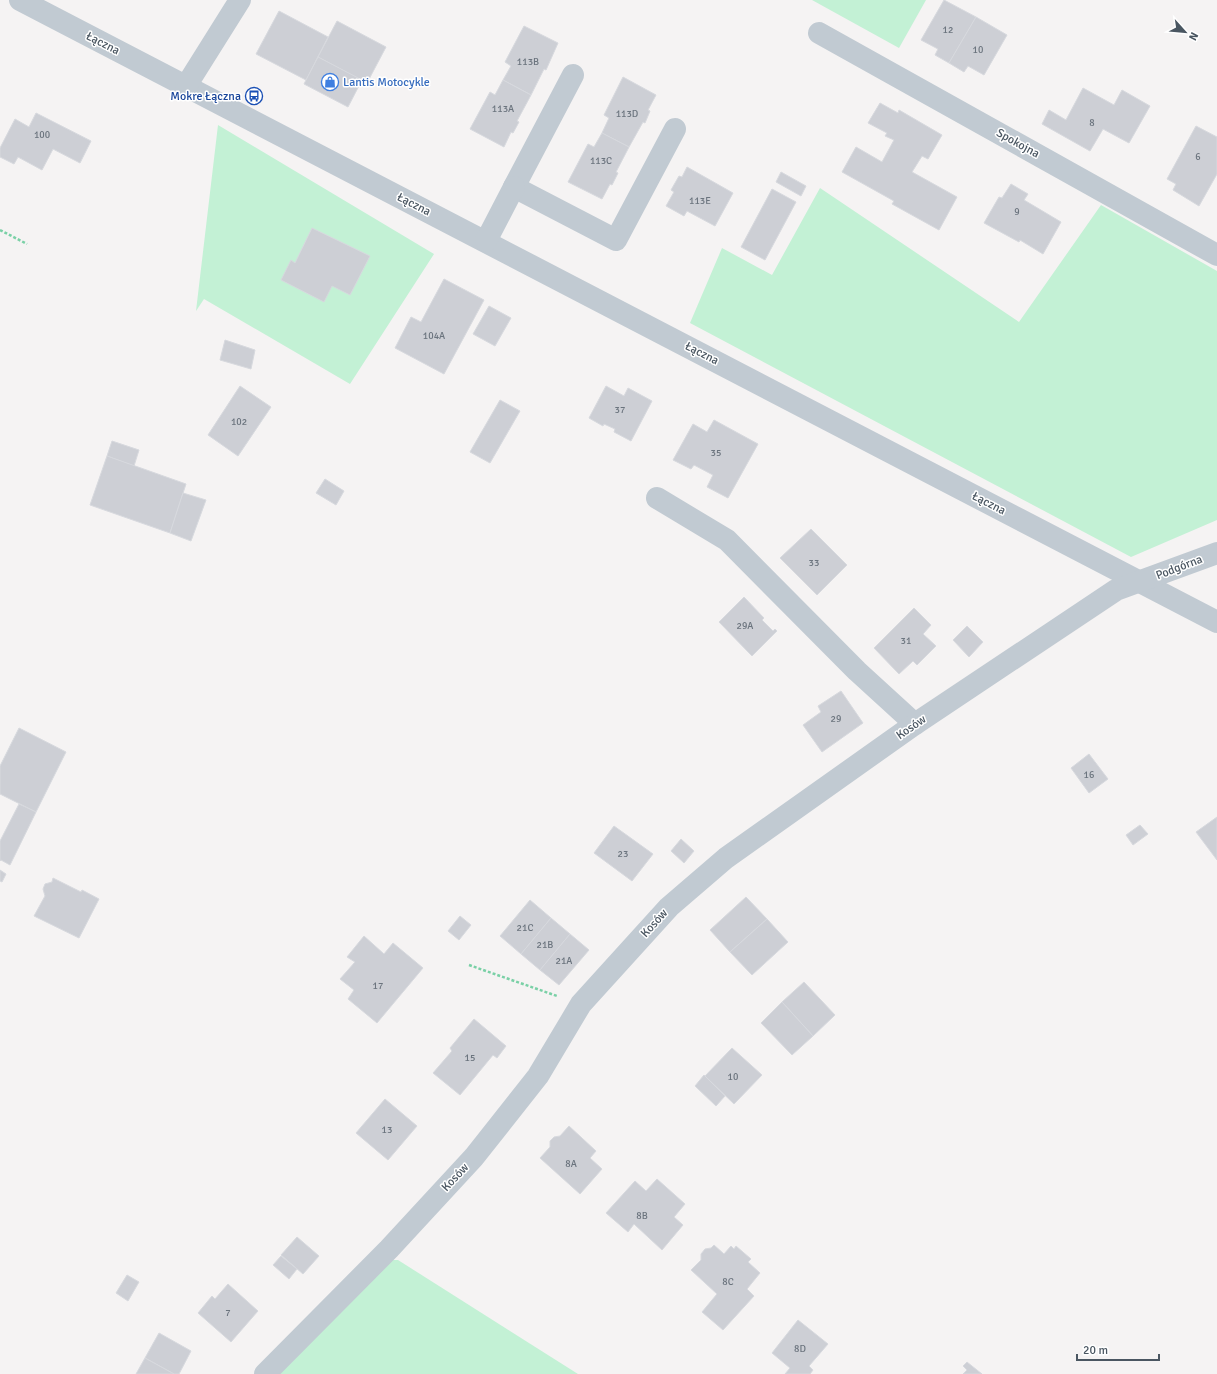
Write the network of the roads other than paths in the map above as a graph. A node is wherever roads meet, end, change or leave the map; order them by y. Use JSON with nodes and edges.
{"nodes":[{"id":1,"x":20,"y":0,"type":"edge"},
{"id":2,"x":240,"y":0,"type":"edge"},
{"id":3,"x":819,"y":33,"type":"dead end"},
{"id":4,"x":573,"y":75,"type":"dead end"},
{"id":5,"x":186,"y":86,"type":"junction"},
{"id":6,"x":675,"y":129,"type":"dead end"},
{"id":7,"x":514,"y":187,"type":"junction"},
{"id":8,"x":486,"y":241,"type":"junction"},
{"id":9,"x":1217,"y":255,"type":"edge"},
{"id":10,"x":657,"y":498,"type":"dead end"},
{"id":11,"x":1217,"y":553,"type":"edge"},
{"id":12,"x":1141,"y":581,"type":"junction"},
{"id":13,"x":1217,"y":622,"type":"edge"},
{"id":14,"x":915,"y":724,"type":"junction"},
{"id":15,"x":265,"y":1374,"type":"edge"}],
"edges":[{"from":1,"to":5,"type":"street","name":"Łączna"},
{"from":2,"to":5,"type":"street"},
{"from":3,"to":9,"type":"street","name":"Spokojna"},
{"from":4,"to":7,"type":"street"},
{"from":5,"to":8,"type":"street","name":"Łączna"},
{"from":6,"to":7,"type":"street"},
{"from":7,"to":8,"type":"street"},
{"from":8,"to":12,"type":"street","name":"Łączna"},
{"from":10,"to":14,"type":"street"},
{"from":11,"to":12,"type":"street","name":"Podgórna"},
{"from":12,"to":13,"type":"street","name":"Łączna"},
{"from":12,"to":14,"type":"street","name":"Kosów"},
{"from":14,"to":15,"type":"street","name":"Kosów"}]}
